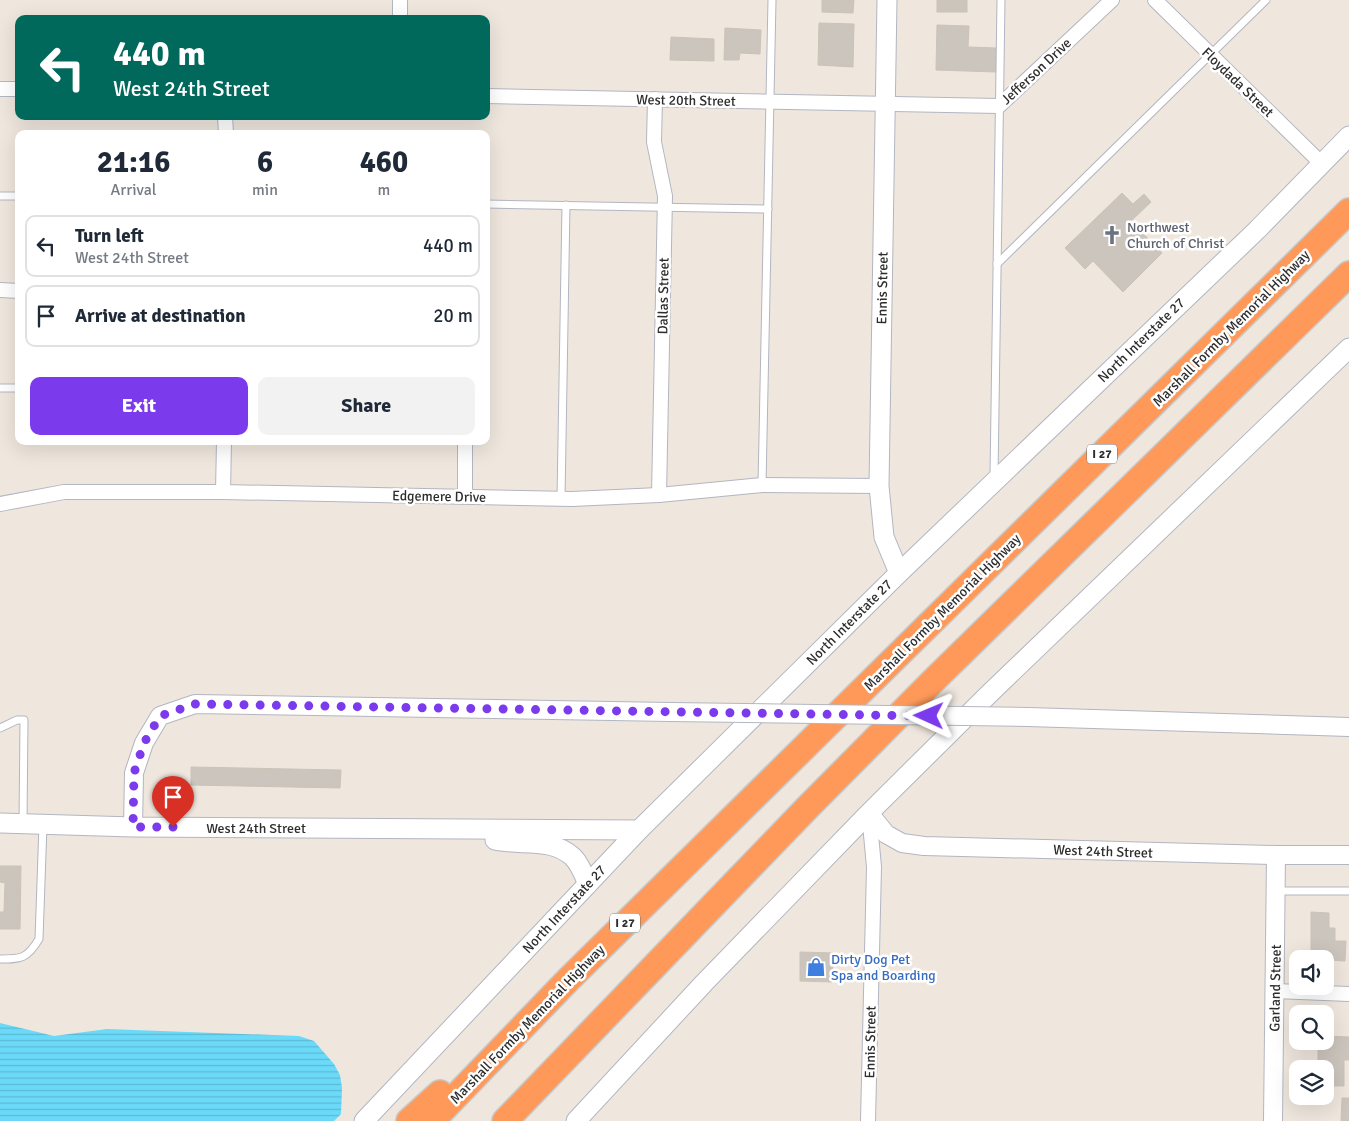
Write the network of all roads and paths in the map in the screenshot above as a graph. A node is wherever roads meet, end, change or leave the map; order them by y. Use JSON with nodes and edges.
{"nodes":[{"id":1,"x":400,"y":0,"type":"edge"},
{"id":2,"x":772,"y":0,"type":"edge"},
{"id":3,"x":887,"y":0,"type":"edge"},
{"id":4,"x":1001,"y":0,"type":"edge"},
{"id":5,"x":1112,"y":0,"type":"edge"},
{"id":6,"x":1155,"y":0,"type":"edge"},
{"id":7,"x":1266,"y":0,"type":"edge"},
{"id":8,"x":400,"y":15,"type":"edge"},
{"id":9,"x":1210,"y":54,"type":"junction"},
{"id":10,"x":0,"y":89,"type":"edge"},
{"id":11,"x":15,"y":89,"type":"edge"},
{"id":12,"x":490,"y":96,"type":"edge"},
{"id":13,"x":655,"y":99,"type":"junction"},
{"id":14,"x":770,"y":102,"type":"junction"},
{"id":15,"x":886,"y":104,"type":"junction"},
{"id":16,"x":999,"y":106,"type":"junction"},
{"id":17,"x":1349,"y":136,"type":"edge"},
{"id":18,"x":1322,"y":164,"type":"junction"},
{"id":19,"x":0,"y":196,"type":"edge"},
{"id":20,"x":15,"y":196,"type":"edge"},
{"id":21,"x":490,"y":204,"type":"edge"},
{"id":22,"x":566,"y":205,"type":"junction"},
{"id":23,"x":664,"y":207,"type":"junction"},
{"id":24,"x":768,"y":209,"type":"junction"},
{"id":25,"x":1349,"y":211,"type":"edge"},
{"id":26,"x":997,"y":264,"type":"junction"},
{"id":27,"x":1349,"y":274,"type":"edge"},
{"id":28,"x":0,"y":290,"type":"edge"},
{"id":29,"x":15,"y":291,"type":"edge"},
{"id":30,"x":1349,"y":348,"type":"edge"},
{"id":31,"x":0,"y":388,"type":"edge"},
{"id":32,"x":15,"y":388,"type":"edge"},
{"id":33,"x":224,"y":445,"type":"edge"},
{"id":34,"x":465,"y":445,"type":"edge"},
{"id":35,"x":994,"y":481,"type":"junction"},
{"id":36,"x":762,"y":485,"type":"junction"},
{"id":37,"x":879,"y":486,"type":"junction"},
{"id":38,"x":224,"y":492,"type":"junction"},
{"id":39,"x":659,"y":495,"type":"junction"},
{"id":40,"x":465,"y":496,"type":"junction"},
{"id":41,"x":562,"y":499,"type":"junction"},
{"id":42,"x":0,"y":504,"type":"edge"},
{"id":43,"x":899,"y":573,"type":"junction"},
{"id":44,"x":1349,"y":727,"type":"edge"},
{"id":45,"x":0,"y":728,"type":"edge"},
{"id":46,"x":869,"y":813,"type":"junction"},
{"id":47,"x":0,"y":822,"type":"edge"},
{"id":48,"x":23,"y":823,"type":"junction"},
{"id":49,"x":44,"y":824,"type":"junction"},
{"id":50,"x":133,"y":827,"type":"junction"},
{"id":51,"x":452,"y":829,"type":"junction"},
{"id":52,"x":640,"y":830,"type":"junction"},
{"id":53,"x":1276,"y":855,"type":"junction"},
{"id":54,"x":1349,"y":855,"type":"edge"},
{"id":55,"x":588,"y":884,"type":"junction"},
{"id":56,"x":1276,"y":891,"type":"junction"},
{"id":57,"x":1349,"y":892,"type":"edge"},
{"id":58,"x":0,"y":959,"type":"edge"},
{"id":59,"x":568,"y":980,"type":"junction"},
{"id":60,"x":1275,"y":991,"type":"junction"},
{"id":61,"x":1349,"y":994,"type":"edge"},
{"id":62,"x":364,"y":1121,"type":"edge"},
{"id":63,"x":409,"y":1121,"type":"edge"},
{"id":64,"x":432,"y":1121,"type":"edge"},
{"id":65,"x":505,"y":1121,"type":"edge"},
{"id":66,"x":576,"y":1121,"type":"edge"},
{"id":67,"x":868,"y":1121,"type":"edge"},
{"id":68,"x":1273,"y":1121,"type":"edge"}],
"edges":[{"from":1,"to":8,"type":"street"},
{"from":2,"to":14,"type":"lane"},
{"from":3,"to":15,"type":"main road","name":"Ennis Street"},
{"from":4,"to":16,"type":"lane"},
{"from":5,"to":16,"type":"street","name":"Jefferson Drive"},
{"from":6,"to":9,"type":"street","name":"Floydada Street"},
{"from":7,"to":9,"type":"lane"},
{"from":9,"to":18,"type":"street","name":"Floydada Street"},
{"from":9,"to":26,"type":"lane"},
{"from":10,"to":11,"type":"street"},
{"from":12,"to":13,"type":"street","name":"West 20th Street"},
{"from":13,"to":14,"type":"street","name":"West 20th Street"},
{"from":13,"to":23,"type":"street","name":"Dallas Street"},
{"from":14,"to":15,"type":"street","name":"West 20th Street"},
{"from":14,"to":24,"type":"lane"},
{"from":15,"to":16,"type":"street","name":"Jefferson Drive"},
{"from":15,"to":37,"type":"main road","name":"Ennis Street"},
{"from":16,"to":26,"type":"lane"},
{"from":17,"to":18,"type":"main road","name":"North Interstate 27"},
{"from":18,"to":35,"type":"main road","name":"North Interstate 27"},
{"from":19,"to":20,"type":"lane"},
{"from":21,"to":22,"type":"lane"},
{"from":22,"to":23,"type":"lane"},
{"from":22,"to":41,"type":"lane"},
{"from":23,"to":24,"type":"lane"},
{"from":23,"to":39,"type":"street","name":"Dallas Street"},
{"from":24,"to":36,"type":"lane"},
{"from":25,"to":59,"type":"highway","name":"Marshall Formby Memorial Highway","number":"I 27"},
{"from":26,"to":35,"type":"lane"},
{"from":27,"to":65,"type":"highway"},
{"from":28,"to":29,"type":"street"},
{"from":30,"to":46,"type":"main road"},
{"from":31,"to":32,"type":"lane"},
{"from":33,"to":38,"type":"street"},
{"from":34,"to":40,"type":"street"},
{"from":35,"to":43,"type":"main road","name":"North Interstate 27"},
{"from":36,"to":37,"type":"street","name":"Edgemere Drive"},
{"from":36,"to":39,"type":"street","name":"Edgemere Drive"},
{"from":37,"to":43,"type":"main road","name":"Ennis Street"},
{"from":38,"to":40,"type":"street","name":"Edgemere Drive"},
{"from":38,"to":42,"type":"street","name":"Edgemere Drive"},
{"from":39,"to":41,"type":"street","name":"Edgemere Drive"},
{"from":40,"to":41,"type":"street","name":"Edgemere Drive"},
{"from":43,"to":52,"type":"main road","name":"North Interstate 27"},
{"from":44,"to":50,"type":"street","bridge":true},
{"from":45,"to":48,"type":"lane"},
{"from":46,"to":53,"type":"street","name":"West 24th Street"},
{"from":46,"to":66,"type":"main road"},
{"from":46,"to":67,"type":"street","name":"Ennis Street"},
{"from":47,"to":48,"type":"main road","name":"West 24th Street"},
{"from":48,"to":49,"type":"main road","name":"West 24th Street"},
{"from":49,"to":50,"type":"main road","name":"West 24th Street"},
{"from":49,"to":58,"type":"lane"},
{"from":50,"to":51,"type":"main road","name":"West 24th Street"},
{"from":51,"to":52,"type":"main road","name":"West 24th Street"},
{"from":51,"to":55,"type":"main road","name":"West 24th Street"},
{"from":52,"to":55,"type":"main road","name":"North Interstate 27"},
{"from":53,"to":54,"type":"street","name":"West 24th Street"},
{"from":53,"to":56,"type":"street","name":"Garland Street"},
{"from":55,"to":62,"type":"main road","name":"North Interstate 27"},
{"from":56,"to":57,"type":"lane"},
{"from":56,"to":60,"type":"street","name":"Garland Street"},
{"from":59,"to":63,"type":"highway"},
{"from":59,"to":64,"type":"highway","name":"Marshall Formby Memorial Highway","number":"I 27"},
{"from":60,"to":61,"type":"street"},
{"from":60,"to":68,"type":"street","name":"Garland Street"}]}
